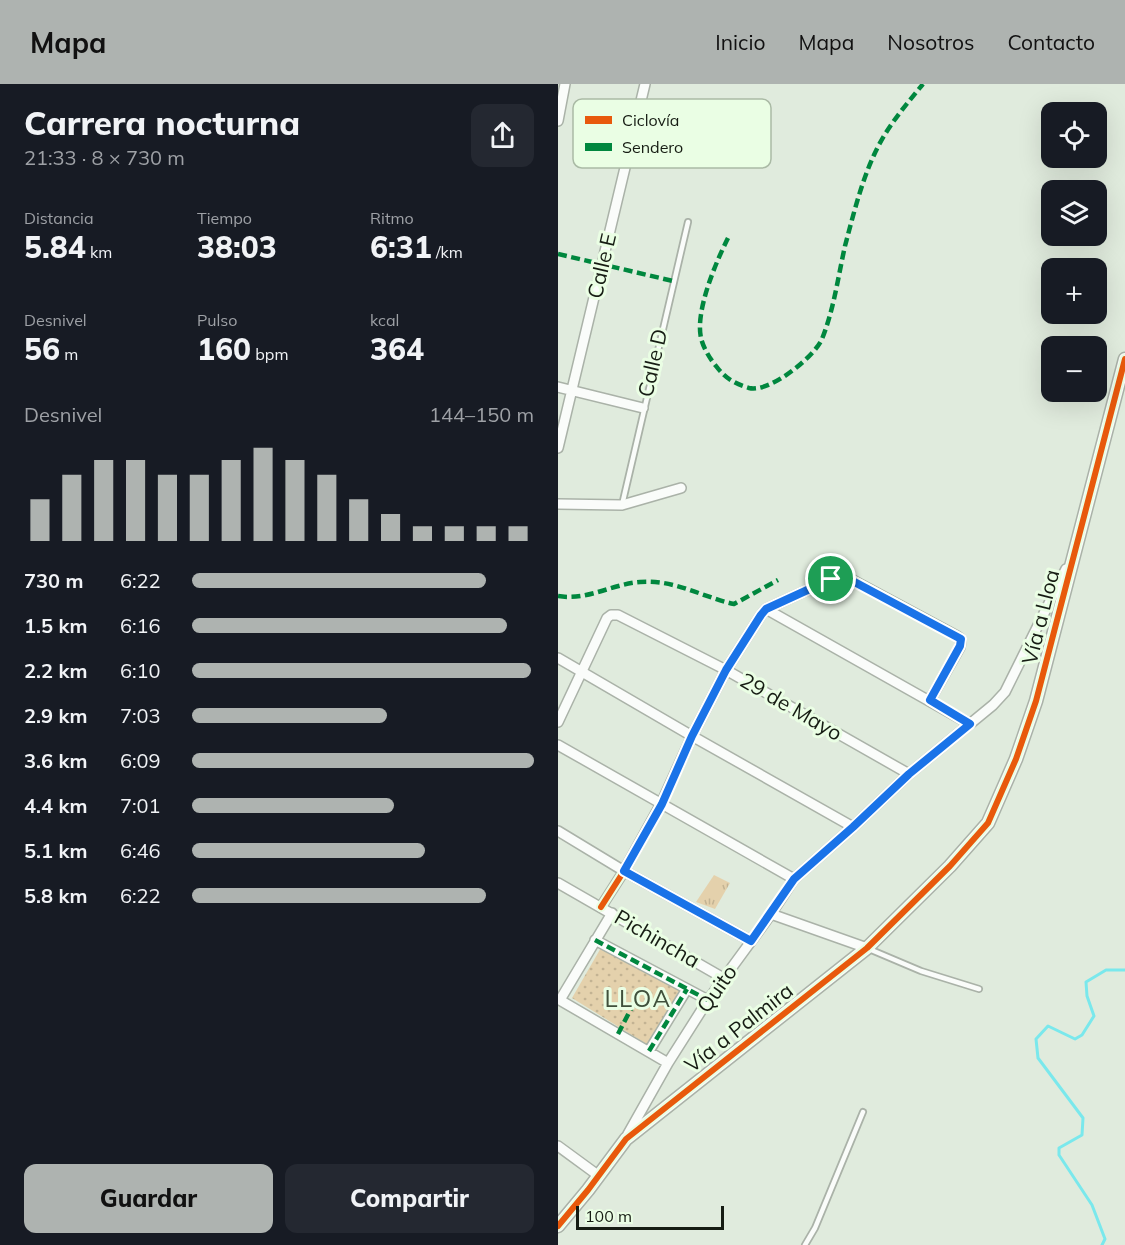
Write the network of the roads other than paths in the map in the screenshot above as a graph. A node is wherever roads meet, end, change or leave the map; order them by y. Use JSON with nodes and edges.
{"nodes":[{"id":1,"x":565,"y":84,"type":"edge"},
{"id":2,"x":645,"y":84,"type":"edge"},
{"id":3,"x":641,"y":99,"type":"edge"},
{"id":4,"x":558,"y":121,"type":"edge"},
{"id":5,"x":625,"y":168,"type":"edge"},
{"id":6,"x":688,"y":222,"type":"dead end"},
{"id":7,"x":1125,"y":359,"type":"edge"},
{"id":8,"x":558,"y":387,"type":"edge"},
{"id":9,"x":571,"y":391,"type":"junction"},
{"id":10,"x":643,"y":408,"type":"junction"},
{"id":11,"x":558,"y":448,"type":"edge"},
{"id":12,"x":681,"y":488,"type":"dead end"},
{"id":13,"x":558,"y":504,"type":"edge"},
{"id":14,"x":622,"y":505,"type":"junction"},
{"id":15,"x":1074,"y":554,"type":"junction"},
{"id":16,"x":766,"y":609,"type":"junction"},
{"id":17,"x":558,"y":657,"type":"edge"},
{"id":18,"x":726,"y":670,"type":"junction"},
{"id":19,"x":583,"y":672,"type":"junction"},
{"id":20,"x":930,"y":700,"type":"junction"},
{"id":21,"x":558,"y":722,"type":"edge"},
{"id":22,"x":970,"y":724,"type":"junction"},
{"id":23,"x":692,"y":736,"type":"junction"},
{"id":24,"x":558,"y":744,"type":"edge"},
{"id":25,"x":909,"y":774,"type":"junction"},
{"id":26,"x":662,"y":804,"type":"junction"},
{"id":27,"x":853,"y":827,"type":"junction"},
{"id":28,"x":558,"y":831,"type":"edge"},
{"id":29,"x":950,"y":866,"type":"joint"},
{"id":30,"x":624,"y":871,"type":"junction"},
{"id":31,"x":794,"y":879,"type":"junction"},
{"id":32,"x":558,"y":883,"type":"edge"},
{"id":33,"x":601,"y":907,"type":"junction"},
{"id":34,"x":612,"y":913,"type":"junction"},
{"id":35,"x":771,"y":914,"type":"junction"},
{"id":36,"x":595,"y":940,"type":"junction"},
{"id":37,"x":751,"y":941,"type":"junction"},
{"id":38,"x":867,"y":948,"type":"junction"},
{"id":39,"x":725,"y":979,"type":"junction"},
{"id":40,"x":687,"y":989,"type":"junction"},
{"id":41,"x":979,"y":989,"type":"dead end"},
{"id":42,"x":559,"y":999,"type":"edge"},
{"id":43,"x":708,"y":1000,"type":"junction"},
{"id":44,"x":649,"y":1051,"type":"junction"},
{"id":45,"x":668,"y":1063,"type":"junction"},
{"id":46,"x":863,"y":1112,"type":"dead end"},
{"id":47,"x":626,"y":1139,"type":"junction"},
{"id":48,"x":558,"y":1146,"type":"edge"},
{"id":49,"x":599,"y":1176,"type":"junction"},
{"id":50,"x":558,"y":1226,"type":"edge"},
{"id":51,"x":805,"y":1245,"type":"edge"}],
"edges":[{"from":1,"to":4,"type":"street"},
{"from":2,"to":3,"type":"street","name":"Calle E"},
{"from":5,"to":9,"type":"street","name":"Calle E"},
{"from":6,"to":10,"type":"lane","name":"Calle D"},
{"from":7,"to":15,"type":"street","name":"Vía a Lloa"},
{"from":8,"to":9,"type":"street"},
{"from":9,"to":10,"type":"street"},
{"from":9,"to":11,"type":"street","name":"Calle E"},
{"from":10,"to":14,"type":"lane","name":"Calle D"},
{"from":12,"to":14,"type":"street"},
{"from":13,"to":14,"type":"street"},
{"from":15,"to":22,"type":"street","name":"Quito"},
{"from":15,"to":29,"type":"street","name":"Vía a Lloa"},
{"from":16,"to":18,"type":"street"},
{"from":16,"to":20,"type":"street"},
{"from":16,"to":20,"type":"street"},
{"from":17,"to":19,"type":"street"},
{"from":18,"to":19,"type":"street","name":"29 de Mayo"},
{"from":18,"to":23,"type":"street"},
{"from":18,"to":25,"type":"street","name":"29 de Mayo"},
{"from":19,"to":21,"type":"street"},
{"from":19,"to":23,"type":"street"},
{"from":20,"to":22,"type":"street"},
{"from":22,"to":25,"type":"street","name":"Quito"},
{"from":23,"to":26,"type":"street"},
{"from":23,"to":27,"type":"street"},
{"from":24,"to":26,"type":"street"},
{"from":25,"to":27,"type":"street","name":"Quito"},
{"from":26,"to":30,"type":"street"},
{"from":26,"to":31,"type":"street"},
{"from":27,"to":31,"type":"street","name":"Quito"},
{"from":28,"to":30,"type":"street"},
{"from":29,"to":38,"type":"street","name":"Vía a Palmira"},
{"from":30,"to":33,"type":"street"},
{"from":30,"to":37,"type":"street"},
{"from":31,"to":35,"type":"street","name":"Quito"},
{"from":32,"to":33,"type":"street","name":"Pichincha"},
{"from":33,"to":34,"type":"street","name":"Pichincha"},
{"from":34,"to":36,"type":"street"},
{"from":34,"to":39,"type":"street","name":"Pichincha"},
{"from":35,"to":37,"type":"street","name":"Quito"},
{"from":35,"to":38,"type":"street"},
{"from":36,"to":40,"type":"street"},
{"from":36,"to":42,"type":"street"},
{"from":37,"to":39,"type":"street","name":"Quito"},
{"from":38,"to":41,"type":"lane"},
{"from":38,"to":47,"type":"street","name":"Vía a Palmira"},
{"from":39,"to":43,"type":"street","name":"Quito"},
{"from":40,"to":43,"type":"street"},
{"from":40,"to":44,"type":"street"},
{"from":42,"to":44,"type":"street"},
{"from":43,"to":45,"type":"street","name":"Quito"},
{"from":44,"to":45,"type":"street"},
{"from":45,"to":47,"type":"street","name":"Quito"},
{"from":46,"to":51,"type":"lane"},
{"from":47,"to":49,"type":"street","name":"Vía a Palmira"},
{"from":48,"to":49,"type":"street"},
{"from":49,"to":50,"type":"street","name":"Vía a Palmira"}]}
